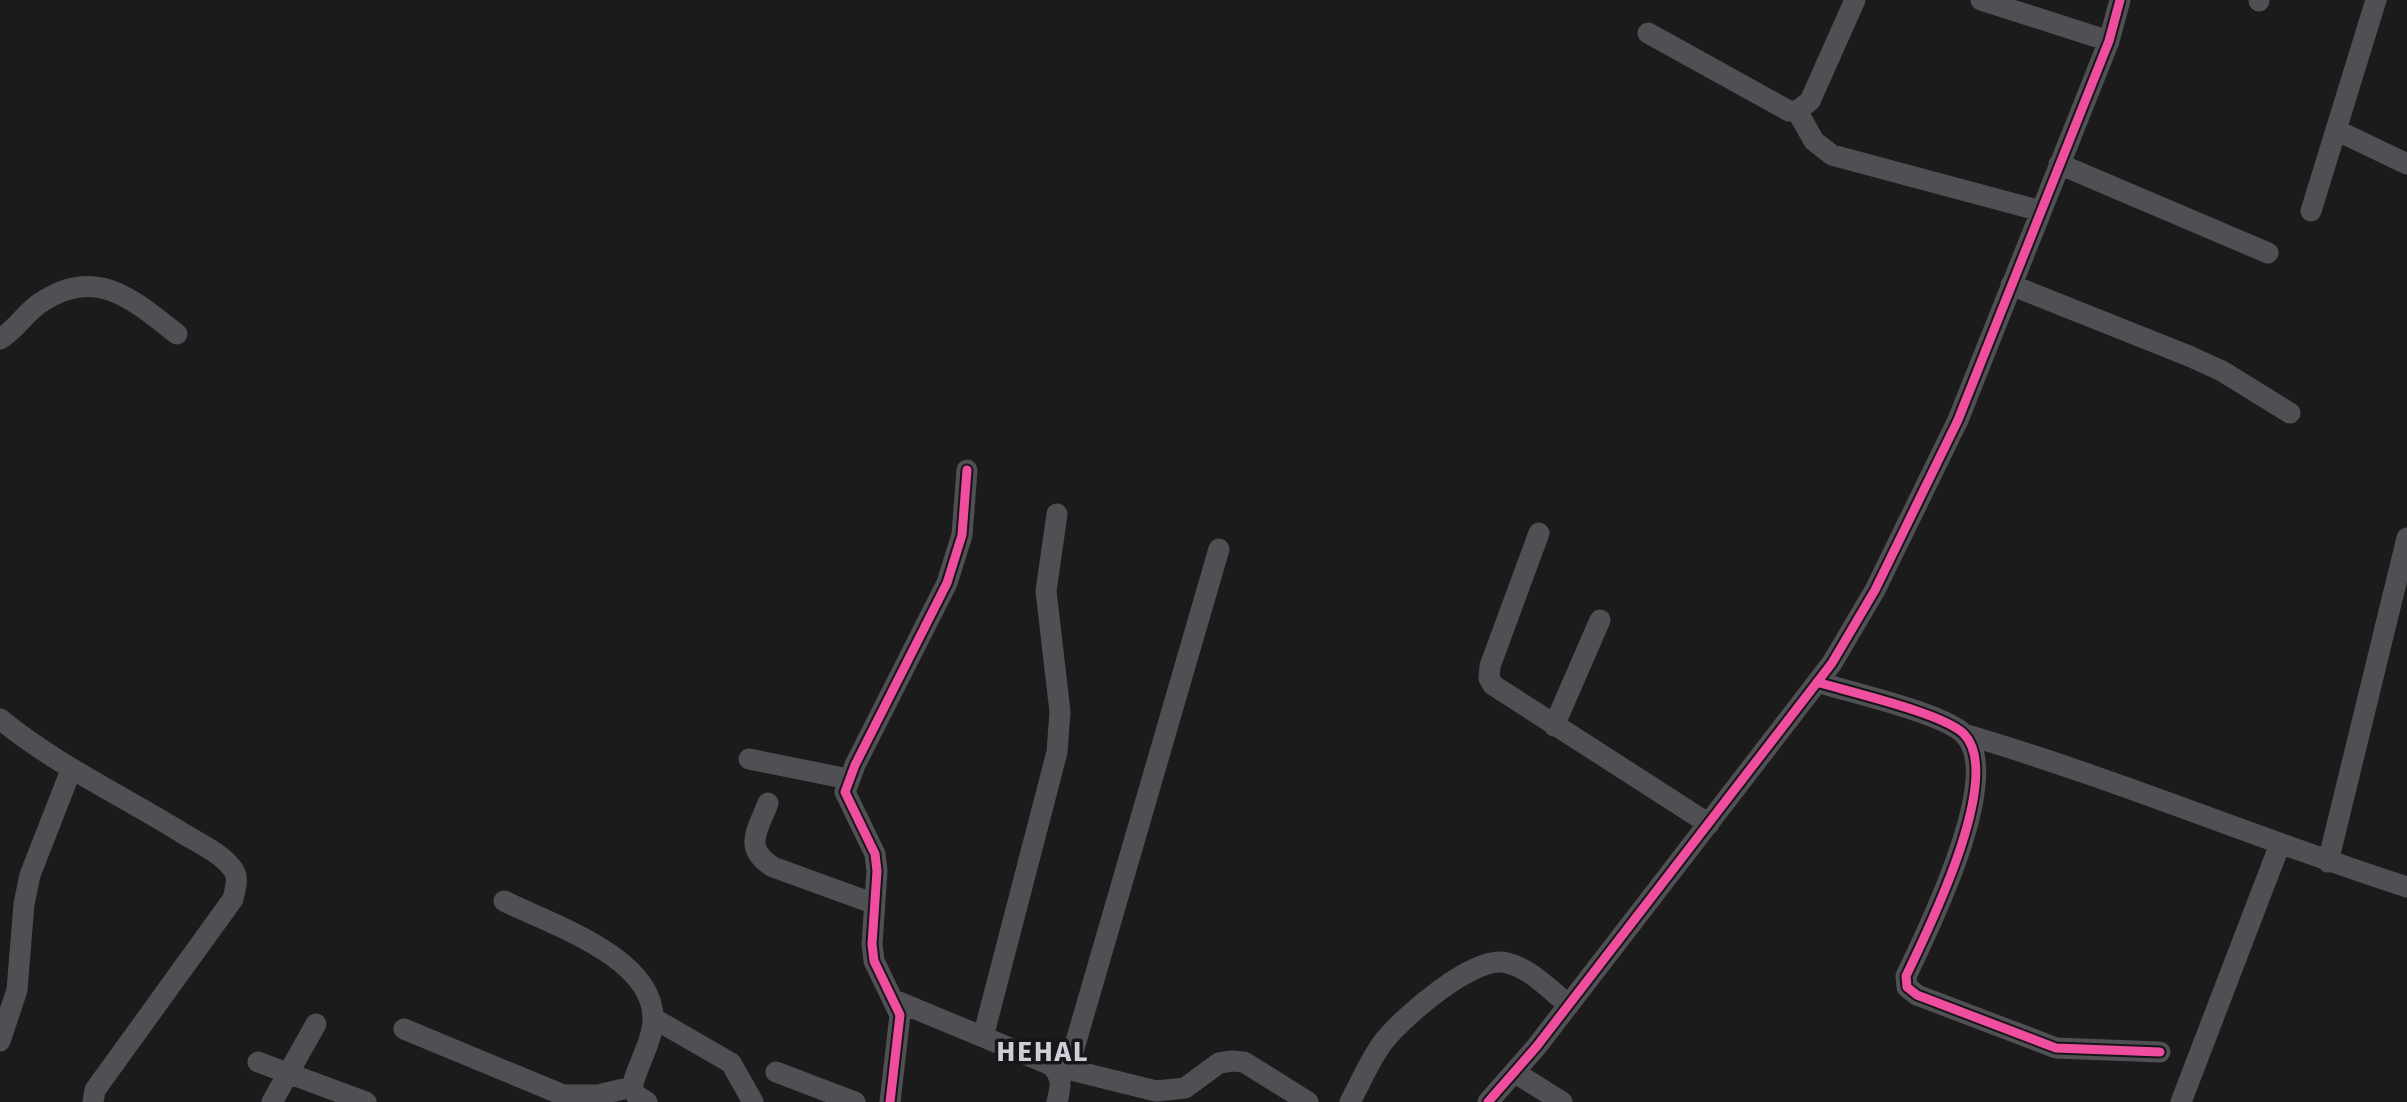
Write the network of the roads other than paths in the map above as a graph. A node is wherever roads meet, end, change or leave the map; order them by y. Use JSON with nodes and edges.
{"nodes":[{"id":1,"x":1855,"y":0,"type":"edge"},
{"id":2,"x":1981,"y":0,"type":"edge"},
{"id":3,"x":2120,"y":0,"type":"edge"},
{"id":4,"x":2376,"y":0,"type":"edge"},
{"id":5,"x":1648,"y":33,"type":"dead end"},
{"id":6,"x":2109,"y":41,"type":"junction"},
{"id":7,"x":1797,"y":111,"type":"junction"},
{"id":8,"x":2336,"y":130,"type":"junction"},
{"id":9,"x":2059,"y":164,"type":"junction"},
{"id":10,"x":2407,"y":164,"type":"edge"},
{"id":11,"x":2041,"y":211,"type":"junction"},
{"id":12,"x":2311,"y":211,"type":"dead end"},
{"id":13,"x":2267,"y":253,"type":"dead end"},
{"id":14,"x":2011,"y":285,"type":"junction"},
{"id":15,"x":177,"y":334,"type":"dead end"},
{"id":16,"x":0,"y":338,"type":"edge"},
{"id":17,"x":2290,"y":413,"type":"dead end"},
{"id":18,"x":967,"y":470,"type":"dead end"},
{"id":19,"x":1057,"y":514,"type":"dead end"},
{"id":20,"x":1539,"y":533,"type":"dead end"},
{"id":21,"x":2407,"y":538,"type":"edge"},
{"id":22,"x":1219,"y":550,"type":"dead end"},
{"id":23,"x":1600,"y":620,"type":"dead end"},
{"id":24,"x":1817,"y":682,"type":"junction"},
{"id":25,"x":0,"y":719,"type":"edge"},
{"id":26,"x":1554,"y":726,"type":"junction"},
{"id":27,"x":1964,"y":734,"type":"junction"},
{"id":28,"x":749,"y":759,"type":"dead end"},
{"id":29,"x":71,"y":770,"type":"junction"},
{"id":30,"x":848,"y":779,"type":"junction"},
{"id":31,"x":768,"y":803,"type":"dead end"},
{"id":32,"x":1709,"y":824,"type":"junction"},
{"id":33,"x":2280,"y":844,"type":"junction"},
{"id":34,"x":2328,"y":862,"type":"junction"},
{"id":35,"x":2407,"y":887,"type":"edge"},
{"id":36,"x":504,"y":901,"type":"dead end"},
{"id":37,"x":875,"y":904,"type":"junction"},
{"id":38,"x":894,"y":1000,"type":"junction"},
{"id":39,"x":1569,"y":1005,"type":"junction"},
{"id":40,"x":653,"y":1018,"type":"junction"},
{"id":41,"x":316,"y":1024,"type":"dead end"},
{"id":42,"x":404,"y":1029,"type":"dead end"},
{"id":43,"x":983,"y":1037,"type":"junction"},
{"id":44,"x":0,"y":1041,"type":"edge"},
{"id":45,"x":2160,"y":1052,"type":"dead end"},
{"id":46,"x":258,"y":1062,"type":"dead end"},
{"id":47,"x":1060,"y":1067,"type":"junction"},
{"id":48,"x":776,"y":1072,"type":"dead end"},
{"id":49,"x":1514,"y":1072,"type":"junction"},
{"id":50,"x":289,"y":1073,"type":"junction"},
{"id":51,"x":632,"y":1087,"type":"junction"},
{"id":52,"x":1185,"y":1095,"type":"edge"},
{"id":53,"x":93,"y":1102,"type":"edge"},
{"id":54,"x":272,"y":1102,"type":"edge"},
{"id":55,"x":366,"y":1102,"type":"edge"},
{"id":56,"x":647,"y":1102,"type":"edge"},
{"id":57,"x":752,"y":1102,"type":"edge"},
{"id":58,"x":855,"y":1102,"type":"edge"},
{"id":59,"x":890,"y":1102,"type":"edge"},
{"id":60,"x":1057,"y":1102,"type":"edge"},
{"id":61,"x":1308,"y":1102,"type":"edge"},
{"id":62,"x":1350,"y":1102,"type":"edge"},
{"id":63,"x":1488,"y":1102,"type":"edge"},
{"id":64,"x":1562,"y":1102,"type":"edge"},
{"id":65,"x":2181,"y":1102,"type":"edge"}],
"edges":[{"from":1,"to":7,"type":"street"},
{"from":2,"to":6,"type":"street"},
{"from":3,"to":6,"type":"street"},
{"from":4,"to":8,"type":"street"},
{"from":5,"to":7,"type":"street"},
{"from":6,"to":9,"type":"street"},
{"from":7,"to":11,"type":"street"},
{"from":8,"to":10,"type":"street"},
{"from":8,"to":12,"type":"street"},
{"from":9,"to":11,"type":"street"},
{"from":9,"to":13,"type":"street"},
{"from":11,"to":14,"type":"street"},
{"from":14,"to":17,"type":"street"},
{"from":14,"to":24,"type":"street"},
{"from":15,"to":16,"type":"street"},
{"from":18,"to":30,"type":"street"},
{"from":19,"to":43,"type":"street"},
{"from":20,"to":26,"type":"street"},
{"from":21,"to":34,"type":"street"},
{"from":22,"to":47,"type":"street"},
{"from":23,"to":26,"type":"street"},
{"from":24,"to":27,"type":"street"},
{"from":24,"to":32,"type":"street"},
{"from":25,"to":29,"type":"street"},
{"from":26,"to":32,"type":"street"},
{"from":27,"to":33,"type":"street"},
{"from":27,"to":45,"type":"street"},
{"from":28,"to":30,"type":"street"},
{"from":29,"to":44,"type":"street"},
{"from":29,"to":53,"type":"street"},
{"from":30,"to":37,"type":"street"},
{"from":31,"to":37,"type":"street"},
{"from":32,"to":39,"type":"street"},
{"from":33,"to":34,"type":"street"},
{"from":33,"to":65,"type":"street"},
{"from":34,"to":35,"type":"street"},
{"from":36,"to":40,"type":"street"},
{"from":37,"to":38,"type":"street"},
{"from":38,"to":43,"type":"street"},
{"from":38,"to":59,"type":"street"},
{"from":39,"to":49,"type":"street"},
{"from":39,"to":62,"type":"street"},
{"from":40,"to":51,"type":"street"},
{"from":40,"to":57,"type":"street"},
{"from":41,"to":50,"type":"street"},
{"from":42,"to":51,"type":"street"},
{"from":43,"to":47,"type":"street"},
{"from":46,"to":50,"type":"street"},
{"from":47,"to":52,"type":"street"},
{"from":47,"to":60,"type":"street"},
{"from":48,"to":58,"type":"street"},
{"from":49,"to":63,"type":"street"},
{"from":49,"to":64,"type":"street"},
{"from":50,"to":54,"type":"street"},
{"from":50,"to":55,"type":"street"},
{"from":51,"to":56,"type":"street"},
{"from":52,"to":61,"type":"street"}]}
